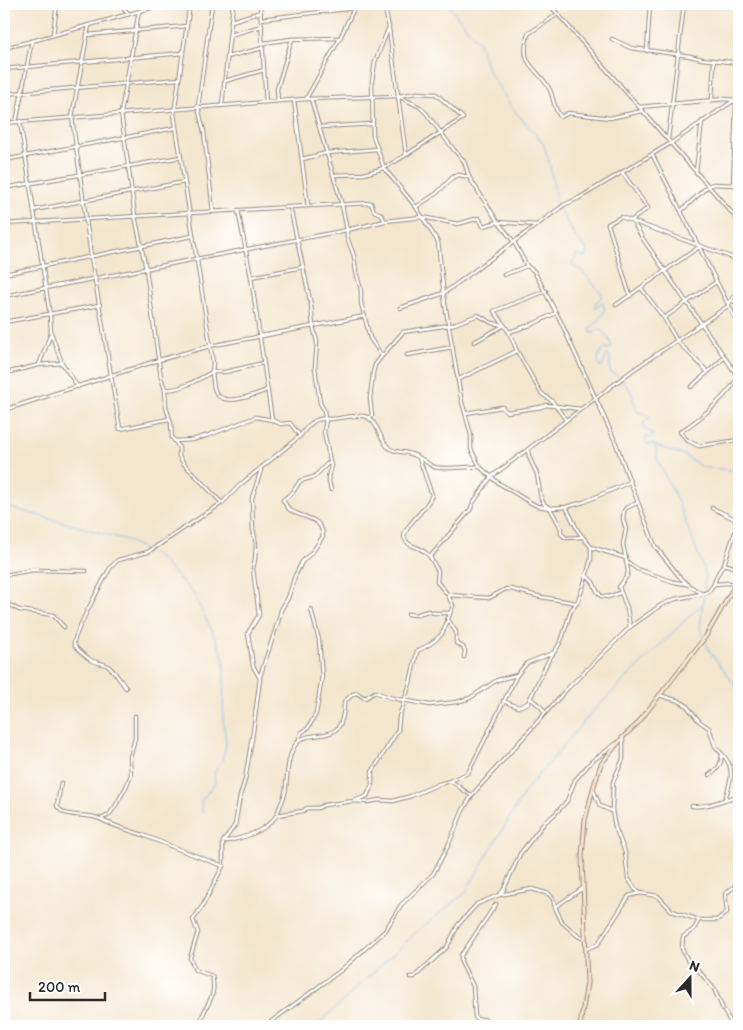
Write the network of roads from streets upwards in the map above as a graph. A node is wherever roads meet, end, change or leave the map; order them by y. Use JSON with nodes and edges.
{"nodes":[{"id":1,"x":57,"y":4,"type":"edge"},
{"id":2,"x":120,"y":4,"type":"edge"},
{"id":3,"x":165,"y":4,"type":"edge"},
{"id":4,"x":190,"y":4,"type":"edge"},
{"id":5,"x":212,"y":4,"type":"edge"},
{"id":6,"x":233,"y":4,"type":"edge"},
{"id":7,"x":260,"y":4,"type":"edge"},
{"id":8,"x":356,"y":4,"type":"edge"},
{"id":9,"x":384,"y":4,"type":"edge"},
{"id":10,"x":549,"y":4,"type":"edge"},
{"id":11,"x":650,"y":4,"type":"edge"},
{"id":12,"x":684,"y":4,"type":"edge"},
{"id":13,"x":354,"y":8,"type":"junction"},
{"id":14,"x":139,"y":11,"type":"junction"},
{"id":15,"x":261,"y":12,"type":"junction"},
{"id":16,"x":129,"y":14,"type":"junction"},
{"id":17,"x":558,"y":14,"type":"junction"},
{"id":18,"x":261,"y":19,"type":"junction"},
{"id":19,"x":231,"y":21,"type":"junction"},
{"id":20,"x":89,"y":25,"type":"junction"},
{"id":21,"x":186,"y":26,"type":"junction"},
{"id":22,"x":262,"y":26,"type":"junction"},
{"id":23,"x":389,"y":28,"type":"junction"},
{"id":24,"x":136,"y":30,"type":"junction"},
{"id":25,"x":53,"y":35,"type":"junction"},
{"id":26,"x":87,"y":35,"type":"junction"},
{"id":27,"x":230,"y":35,"type":"junction"},
{"id":28,"x":340,"y":38,"type":"junction"},
{"id":29,"x":292,"y":39,"type":"junction"},
{"id":30,"x":612,"y":39,"type":"dead end"},
{"id":31,"x":32,"y":41,"type":"junction"},
{"id":32,"x":263,"y":43,"type":"junction"},
{"id":33,"x":4,"y":48,"type":"edge"},
{"id":34,"x":263,"y":48,"type":"junction"},
{"id":35,"x":647,"y":51,"type":"junction"},
{"id":36,"x":182,"y":53,"type":"junction"},
{"id":37,"x":677,"y":55,"type":"junction"},
{"id":38,"x":131,"y":58,"type":"junction"},
{"id":39,"x":227,"y":58,"type":"junction"},
{"id":40,"x":714,"y":60,"type":"junction"},
{"id":41,"x":82,"y":62,"type":"junction"},
{"id":42,"x":739,"y":63,"type":"edge"},
{"id":43,"x":26,"y":67,"type":"junction"},
{"id":44,"x":4,"y":69,"type":"edge"},
{"id":45,"x":264,"y":70,"type":"junction"},
{"id":46,"x":179,"y":80,"type":"junction"},
{"id":47,"x":225,"y":81,"type":"junction"},
{"id":48,"x":127,"y":83,"type":"junction"},
{"id":49,"x":78,"y":87,"type":"junction"},
{"id":50,"x":23,"y":92,"type":"junction"},
{"id":51,"x":4,"y":94,"type":"edge"},
{"id":52,"x":372,"y":96,"type":"junction"},
{"id":53,"x":398,"y":96,"type":"junction"},
{"id":54,"x":739,"y":97,"type":"edge"},
{"id":55,"x":306,"y":99,"type":"junction"},
{"id":56,"x":311,"y":99,"type":"junction"},
{"id":57,"x":294,"y":100,"type":"junction"},
{"id":58,"x":712,"y":100,"type":"junction"},
{"id":59,"x":734,"y":100,"type":"junction"},
{"id":60,"x":278,"y":101,"type":"junction"},
{"id":61,"x":266,"y":102,"type":"junction"},
{"id":62,"x":672,"y":103,"type":"junction"},
{"id":63,"x":222,"y":105,"type":"junction"},
{"id":64,"x":738,"y":106,"type":"edge"},
{"id":65,"x":198,"y":107,"type":"junction"},
{"id":66,"x":639,"y":107,"type":"junction"},
{"id":67,"x":175,"y":109,"type":"junction"},
{"id":68,"x":643,"y":111,"type":"junction"},
{"id":69,"x":121,"y":113,"type":"junction"},
{"id":70,"x":72,"y":117,"type":"junction"},
{"id":71,"x":20,"y":121,"type":"junction"},
{"id":72,"x":702,"y":121,"type":"junction"},
{"id":73,"x":16,"y":122,"type":"junction"},
{"id":74,"x":4,"y":123,"type":"edge"},
{"id":75,"x":373,"y":124,"type":"junction"},
{"id":76,"x":319,"y":127,"type":"junction"},
{"id":77,"x":175,"y":128,"type":"junction"},
{"id":78,"x":441,"y":132,"type":"junction"},
{"id":79,"x":125,"y":138,"type":"junction"},
{"id":80,"x":668,"y":139,"type":"junction"},
{"id":81,"x":671,"y":143,"type":"junction"},
{"id":82,"x":76,"y":147,"type":"junction"},
{"id":83,"x":378,"y":149,"type":"junction"},
{"id":84,"x":327,"y":152,"type":"junction"},
{"id":85,"x":652,"y":154,"type":"junction"},
{"id":86,"x":406,"y":155,"type":"junction"},
{"id":87,"x":26,"y":156,"type":"junction"},
{"id":88,"x":181,"y":157,"type":"junction"},
{"id":89,"x":302,"y":159,"type":"junction"},
{"id":90,"x":4,"y":160,"type":"edge"},
{"id":91,"x":129,"y":166,"type":"junction"},
{"id":92,"x":384,"y":168,"type":"junction"},
{"id":93,"x":622,"y":172,"type":"junction"},
{"id":94,"x":696,"y":173,"type":"junction"},
{"id":95,"x":80,"y":175,"type":"junction"},
{"id":96,"x":333,"y":175,"type":"junction"},
{"id":97,"x":469,"y":177,"type":"junction"},
{"id":98,"x":184,"y":182,"type":"junction"},
{"id":99,"x":30,"y":184,"type":"junction"},
{"id":100,"x":733,"y":185,"type":"junction"},
{"id":101,"x":739,"y":185,"type":"edge"},
{"id":102,"x":708,"y":186,"type":"junction"},
{"id":103,"x":4,"y":188,"type":"edge"},
{"id":104,"x":132,"y":192,"type":"junction"},
{"id":105,"x":83,"y":201,"type":"junction"},
{"id":106,"x":342,"y":204,"type":"junction"},
{"id":107,"x":308,"y":206,"type":"junction"},
{"id":108,"x":290,"y":207,"type":"junction"},
{"id":109,"x":416,"y":207,"type":"junction"},
{"id":110,"x":34,"y":210,"type":"junction"},
{"id":111,"x":238,"y":210,"type":"junction"},
{"id":112,"x":213,"y":212,"type":"junction"},
{"id":113,"x":681,"y":212,"type":"junction"},
{"id":114,"x":189,"y":213,"type":"junction"},
{"id":115,"x":135,"y":216,"type":"junction"},
{"id":116,"x":422,"y":217,"type":"junction"},
{"id":117,"x":86,"y":219,"type":"junction"},
{"id":118,"x":384,"y":220,"type":"junction"},
{"id":119,"x":632,"y":220,"type":"junction"},
{"id":120,"x":739,"y":221,"type":"edge"},
{"id":121,"x":36,"y":222,"type":"junction"},
{"id":122,"x":498,"y":222,"type":"junction"},
{"id":123,"x":4,"y":224,"type":"edge"},
{"id":124,"x":537,"y":224,"type":"junction"},
{"id":125,"x":347,"y":230,"type":"junction"},
{"id":126,"x":192,"y":236,"type":"junction"},
{"id":127,"x":297,"y":240,"type":"junction"},
{"id":128,"x":514,"y":242,"type":"junction"},
{"id":129,"x":142,"y":246,"type":"junction"},
{"id":130,"x":698,"y":246,"type":"junction"},
{"id":131,"x":245,"y":248,"type":"junction"},
{"id":132,"x":91,"y":256,"type":"junction"},
{"id":133,"x":196,"y":259,"type":"junction"},
{"id":134,"x":739,"y":260,"type":"edge"},
{"id":135,"x":42,"y":266,"type":"junction"},
{"id":136,"x":527,"y":266,"type":"junction"},
{"id":137,"x":303,"y":267,"type":"junction"},
{"id":138,"x":146,"y":269,"type":"junction"},
{"id":139,"x":664,"y":271,"type":"junction"},
{"id":140,"x":4,"y":274,"type":"edge"},
{"id":141,"x":504,"y":275,"type":"dead end"},
{"id":142,"x":250,"y":277,"type":"junction"},
{"id":143,"x":95,"y":279,"type":"junction"},
{"id":144,"x":716,"y":282,"type":"junction"},
{"id":145,"x":739,"y":287,"type":"edge"},
{"id":146,"x":46,"y":288,"type":"junction"},
{"id":147,"x":641,"y":288,"type":"junction"},
{"id":148,"x":546,"y":291,"type":"junction"},
{"id":149,"x":444,"y":293,"type":"junction"},
{"id":150,"x":4,"y":296,"type":"edge"},
{"id":151,"x":630,"y":296,"type":"junction"},
{"id":152,"x":732,"y":301,"type":"junction"},
{"id":153,"x":686,"y":302,"type":"junction"},
{"id":154,"x":739,"y":304,"type":"edge"},
{"id":155,"x":100,"y":305,"type":"junction"},
{"id":156,"x":616,"y":305,"type":"dead end"},
{"id":157,"x":728,"y":306,"type":"junction"},
{"id":158,"x":400,"y":308,"type":"dead end"},
{"id":159,"x":556,"y":313,"type":"junction"},
{"id":160,"x":50,"y":315,"type":"junction"},
{"id":161,"x":365,"y":316,"type":"junction"},
{"id":162,"x":664,"y":318,"type":"junction"},
{"id":163,"x":4,"y":322,"type":"edge"},
{"id":164,"x":702,"y":324,"type":"junction"},
{"id":165,"x":312,"y":326,"type":"junction"},
{"id":166,"x":449,"y":326,"type":"junction"},
{"id":167,"x":504,"y":326,"type":"junction"},
{"id":168,"x":739,"y":326,"type":"edge"},
{"id":169,"x":509,"y":332,"type":"junction"},
{"id":170,"x":51,"y":333,"type":"junction"},
{"id":171,"x":260,"y":337,"type":"junction"},
{"id":172,"x":677,"y":341,"type":"junction"},
{"id":173,"x":474,"y":342,"type":"dead end"},
{"id":174,"x":210,"y":346,"type":"junction"},
{"id":175,"x":453,"y":347,"type":"junction"},
{"id":176,"x":517,"y":351,"type":"junction"},
{"id":177,"x":4,"y":352,"type":"edge"},
{"id":178,"x":407,"y":354,"type":"dead end"},
{"id":179,"x":382,"y":356,"type":"junction"},
{"id":180,"x":724,"y":358,"type":"junction"},
{"id":181,"x":159,"y":360,"type":"junction"},
{"id":182,"x":62,"y":363,"type":"junction"},
{"id":183,"x":263,"y":363,"type":"junction"},
{"id":184,"x":38,"y":365,"type":"junction"},
{"id":185,"x":212,"y":372,"type":"junction"},
{"id":186,"x":708,"y":372,"type":"junction"},
{"id":187,"x":110,"y":377,"type":"junction"},
{"id":188,"x":739,"y":378,"type":"edge"},
{"id":189,"x":458,"y":379,"type":"junction"},
{"id":190,"x":78,"y":387,"type":"junction"},
{"id":191,"x":691,"y":387,"type":"dead end"},
{"id":192,"x":165,"y":389,"type":"junction"},
{"id":193,"x":267,"y":390,"type":"junction"},
{"id":194,"x":595,"y":399,"type":"junction"},
{"id":195,"x":555,"y":406,"type":"junction"},
{"id":196,"x":583,"y":409,"type":"junction"},
{"id":197,"x":4,"y":410,"type":"edge"},
{"id":198,"x":465,"y":413,"type":"junction"},
{"id":199,"x":169,"y":418,"type":"junction"},
{"id":200,"x":369,"y":418,"type":"junction"},
{"id":201,"x":325,"y":419,"type":"junction"},
{"id":202,"x":272,"y":420,"type":"junction"},
{"id":203,"x":566,"y":420,"type":"junction"},
{"id":204,"x":300,"y":436,"type":"junction"},
{"id":205,"x":739,"y":440,"type":"edge"},
{"id":206,"x":175,"y":441,"type":"junction"},
{"id":207,"x":528,"y":450,"type":"junction"},
{"id":208,"x":418,"y":457,"type":"junction"},
{"id":209,"x":330,"y":463,"type":"junction"},
{"id":210,"x":480,"y":468,"type":"junction"},
{"id":211,"x":261,"y":470,"type":"junction"},
{"id":212,"x":492,"y":477,"type":"junction"},
{"id":213,"x":630,"y":482,"type":"junction"},
{"id":214,"x":331,"y":490,"type":"dead end"},
{"id":215,"x":222,"y":503,"type":"junction"},
{"id":216,"x":638,"y":503,"type":"junction"},
{"id":217,"x":566,"y":507,"type":"junction"},
{"id":218,"x":550,"y":508,"type":"junction"},
{"id":219,"x":712,"y":508,"type":"dead end"},
{"id":220,"x":739,"y":521,"type":"edge"},
{"id":221,"x":582,"y":537,"type":"junction"},
{"id":222,"x":591,"y":547,"type":"junction"},
{"id":223,"x":430,"y":556,"type":"junction"},
{"id":224,"x":626,"y":559,"type":"junction"},
{"id":225,"x":724,"y":564,"type":"junction"},
{"id":226,"x":739,"y":569,"type":"edge"},
{"id":227,"x":86,"y":570,"type":"dead end"},
{"id":228,"x":4,"y":575,"type":"edge"},
{"id":229,"x":586,"y":575,"type":"junction"},
{"id":230,"x":739,"y":578,"type":"edge"},
{"id":231,"x":687,"y":584,"type":"junction"},
{"id":232,"x":714,"y":584,"type":"junction"},
{"id":233,"x":735,"y":584,"type":"junction"},
{"id":234,"x":620,"y":593,"type":"junction"},
{"id":235,"x":448,"y":594,"type":"junction"},
{"id":236,"x":702,"y":594,"type":"junction"},
{"id":237,"x":4,"y":602,"type":"edge"},
{"id":238,"x":577,"y":603,"type":"junction"},
{"id":239,"x":311,"y":609,"type":"dead end"},
{"id":240,"x":449,"y":613,"type":"junction"},
{"id":241,"x":408,"y":614,"type":"dead end"},
{"id":242,"x":447,"y":618,"type":"junction"},
{"id":243,"x":64,"y":627,"type":"dead end"},
{"id":244,"x":630,"y":627,"type":"junction"},
{"id":245,"x":554,"y":653,"type":"junction"},
{"id":246,"x":464,"y":657,"type":"dead end"},
{"id":247,"x":516,"y":675,"type":"junction"},
{"id":248,"x":260,"y":678,"type":"junction"},
{"id":249,"x":126,"y":688,"type":"dead end"},
{"id":250,"x":660,"y":695,"type":"junction"},
{"id":251,"x":530,"y":698,"type":"junction"},
{"id":252,"x":406,"y":699,"type":"junction"},
{"id":253,"x":503,"y":702,"type":"junction"},
{"id":254,"x":545,"y":714,"type":"junction"},
{"id":255,"x":135,"y":716,"type":"dead end"},
{"id":256,"x":624,"y":737,"type":"junction"},
{"id":257,"x":298,"y":742,"type":"junction"},
{"id":258,"x":620,"y":742,"type":"junction"},
{"id":259,"x":722,"y":754,"type":"junction"},
{"id":260,"x":710,"y":775,"type":"dead end"},
{"id":261,"x":450,"y":781,"type":"junction"},
{"id":262,"x":62,"y":783,"type":"dead end"},
{"id":263,"x":593,"y":789,"type":"junction"},
{"id":264,"x":472,"y":795,"type":"junction"},
{"id":265,"x":739,"y":796,"type":"edge"},
{"id":266,"x":735,"y":797,"type":"junction"},
{"id":267,"x":726,"y":799,"type":"junction"},
{"id":268,"x":354,"y":801,"type":"junction"},
{"id":269,"x":692,"y":806,"type":"dead end"},
{"id":270,"x":739,"y":806,"type":"edge"},
{"id":271,"x":612,"y":811,"type":"junction"},
{"id":272,"x":277,"y":815,"type":"junction"},
{"id":273,"x":101,"y":819,"type":"junction"},
{"id":274,"x":223,"y":842,"type":"junction"},
{"id":275,"x":223,"y":866,"type":"junction"},
{"id":276,"x":739,"y":883,"type":"edge"},
{"id":277,"x":583,"y":888,"type":"junction"},
{"id":278,"x":640,"y":893,"type":"junction"},
{"id":279,"x":499,"y":895,"type":"junction"},
{"id":280,"x":496,"y":904,"type":"dead end"},
{"id":281,"x":555,"y":907,"type":"junction"},
{"id":282,"x":700,"y":920,"type":"junction"},
{"id":283,"x":584,"y":939,"type":"junction"},
{"id":284,"x":585,"y":949,"type":"junction"},
{"id":285,"x":410,"y":977,"type":"dead end"},
{"id":286,"x":200,"y":1026,"type":"edge"},
{"id":287,"x":265,"y":1026,"type":"edge"},
{"id":288,"x":493,"y":1026,"type":"edge"},
{"id":289,"x":580,"y":1026,"type":"edge"},
{"id":290,"x":733,"y":1026,"type":"edge"}],
"edges":[{"from":1,"to":25,"type":"street"},
{"from":2,"to":16,"type":"street"},
{"from":3,"to":14,"type":"street"},
{"from":4,"to":21,"type":"street"},
{"from":5,"to":65,"type":"street"},
{"from":6,"to":19,"type":"street"},
{"from":7,"to":15,"type":"street"},
{"from":8,"to":13,"type":"street"},
{"from":9,"to":23,"type":"street"},
{"from":10,"to":17,"type":"street"},
{"from":11,"to":35,"type":"street"},
{"from":12,"to":37,"type":"street"},
{"from":13,"to":18,"type":"street"},
{"from":13,"to":28,"type":"street"},
{"from":14,"to":16,"type":"street"},
{"from":14,"to":24,"type":"street"},
{"from":15,"to":18,"type":"street"},
{"from":15,"to":19,"type":"street"},
{"from":16,"to":20,"type":"street"},
{"from":17,"to":66,"type":"street"},
{"from":17,"to":68,"type":"street"},
{"from":18,"to":22,"type":"street"},
{"from":19,"to":27,"type":"street"},
{"from":20,"to":25,"type":"street"},
{"from":20,"to":26,"type":"street"},
{"from":21,"to":24,"type":"street"},
{"from":21,"to":36,"type":"street"},
{"from":22,"to":27,"type":"street"},
{"from":22,"to":32,"type":"street"},
{"from":23,"to":52,"type":"street"},
{"from":23,"to":53,"type":"street"},
{"from":24,"to":26,"type":"street"},
{"from":24,"to":38,"type":"street"},
{"from":25,"to":31,"type":"street"},
{"from":26,"to":41,"type":"street"},
{"from":27,"to":39,"type":"street"},
{"from":28,"to":29,"type":"street"},
{"from":28,"to":55,"type":"street"},
{"from":29,"to":32,"type":"street"},
{"from":29,"to":60,"type":"street"},
{"from":30,"to":35,"type":"street"},
{"from":31,"to":33,"type":"street"},
{"from":31,"to":43,"type":"street"},
{"from":32,"to":34,"type":"street"},
{"from":34,"to":39,"type":"street"},
{"from":34,"to":45,"type":"street"},
{"from":35,"to":37,"type":"street"},
{"from":36,"to":38,"type":"street"},
{"from":36,"to":46,"type":"street"},
{"from":37,"to":40,"type":"street"},
{"from":37,"to":62,"type":"street"},
{"from":38,"to":41,"type":"street"},
{"from":38,"to":48,"type":"street"},
{"from":39,"to":47,"type":"street"},
{"from":40,"to":42,"type":"street"},
{"from":40,"to":58,"type":"street"},
{"from":41,"to":43,"type":"street"},
{"from":41,"to":49,"type":"street"},
{"from":43,"to":44,"type":"street"},
{"from":43,"to":50,"type":"street"},
{"from":45,"to":47,"type":"street"},
{"from":45,"to":61,"type":"street"},
{"from":46,"to":48,"type":"street"},
{"from":46,"to":67,"type":"street"},
{"from":47,"to":63,"type":"street"},
{"from":48,"to":49,"type":"street"},
{"from":48,"to":69,"type":"street"},
{"from":49,"to":50,"type":"street"},
{"from":49,"to":70,"type":"street"},
{"from":50,"to":51,"type":"street"},
{"from":50,"to":73,"type":"street"},
{"from":52,"to":53,"type":"street"},
{"from":52,"to":56,"type":"street"},
{"from":52,"to":75,"type":"street"},
{"from":53,"to":78,"type":"street"},
{"from":53,"to":78,"type":"street"},
{"from":53,"to":86,"type":"street"},
{"from":54,"to":59,"type":"street"},
{"from":55,"to":56,"type":"street"},
{"from":55,"to":57,"type":"street"},
{"from":56,"to":76,"type":"street"},
{"from":57,"to":60,"type":"street"},
{"from":57,"to":89,"type":"street"},
{"from":58,"to":59,"type":"street"},
{"from":58,"to":62,"type":"street"},
{"from":59,"to":64,"type":"street"},
{"from":59,"to":72,"type":"street"},
{"from":60,"to":61,"type":"street"},
{"from":61,"to":63,"type":"street"},
{"from":62,"to":66,"type":"street"},
{"from":62,"to":80,"type":"street"},
{"from":63,"to":65,"type":"street"},
{"from":64,"to":100,"type":"street"},
{"from":65,"to":67,"type":"street"},
{"from":65,"to":112,"type":"street"},
{"from":66,"to":68,"type":"street"},
{"from":67,"to":69,"type":"street"},
{"from":67,"to":77,"type":"street"},
{"from":68,"to":80,"type":"street"},
{"from":69,"to":70,"type":"street"},
{"from":69,"to":79,"type":"street"},
{"from":70,"to":71,"type":"street"},
{"from":70,"to":82,"type":"street"},
{"from":71,"to":73,"type":"street"},
{"from":71,"to":87,"type":"street"},
{"from":72,"to":81,"type":"street"},
{"from":72,"to":94,"type":"street"},
{"from":73,"to":74,"type":"street"},
{"from":75,"to":76,"type":"street"},
{"from":75,"to":83,"type":"street"},
{"from":76,"to":84,"type":"street"},
{"from":77,"to":79,"type":"street"},
{"from":77,"to":88,"type":"street"},
{"from":78,"to":86,"type":"street"},
{"from":78,"to":97,"type":"street"},
{"from":79,"to":82,"type":"street"},
{"from":79,"to":91,"type":"street"},
{"from":80,"to":81,"type":"street"},
{"from":81,"to":85,"type":"street"},
{"from":81,"to":94,"type":"street"},
{"from":82,"to":87,"type":"street"},
{"from":82,"to":95,"type":"street"},
{"from":83,"to":84,"type":"street"},
{"from":83,"to":92,"type":"street"},
{"from":84,"to":89,"type":"street"},
{"from":84,"to":96,"type":"street"},
{"from":85,"to":93,"type":"street"},
{"from":85,"to":113,"type":"street"},
{"from":86,"to":92,"type":"street"},
{"from":87,"to":90,"type":"street"},
{"from":87,"to":99,"type":"street"},
{"from":88,"to":91,"type":"street"},
{"from":88,"to":98,"type":"street"},
{"from":89,"to":107,"type":"street"},
{"from":91,"to":95,"type":"street"},
{"from":91,"to":104,"type":"street"},
{"from":92,"to":96,"type":"street"},
{"from":92,"to":109,"type":"street"},
{"from":93,"to":119,"type":"street"},
{"from":93,"to":124,"type":"street"},
{"from":94,"to":102,"type":"street"},
{"from":95,"to":99,"type":"street"},
{"from":95,"to":105,"type":"street"},
{"from":96,"to":106,"type":"street"},
{"from":97,"to":109,"type":"street"},
{"from":97,"to":122,"type":"street"},
{"from":98,"to":104,"type":"street"},
{"from":98,"to":114,"type":"street"},
{"from":99,"to":103,"type":"street"},
{"from":99,"to":110,"type":"street"},
{"from":100,"to":101,"type":"street"},
{"from":100,"to":102,"type":"street"},
{"from":102,"to":113,"type":"street"},
{"from":102,"to":120,"type":"street"},
{"from":104,"to":105,"type":"street"},
{"from":104,"to":115,"type":"street"},
{"from":105,"to":110,"type":"street"},
{"from":105,"to":117,"type":"street"},
{"from":106,"to":107,"type":"street"},
{"from":106,"to":118,"type":"street"},
{"from":106,"to":125,"type":"street"},
{"from":107,"to":108,"type":"street"},
{"from":108,"to":111,"type":"street"},
{"from":108,"to":127,"type":"street"},
{"from":109,"to":116,"type":"street"},
{"from":110,"to":121,"type":"street"},
{"from":111,"to":112,"type":"street"},
{"from":111,"to":131,"type":"street"},
{"from":112,"to":114,"type":"street"},
{"from":113,"to":130,"type":"street"},
{"from":114,"to":115,"type":"street"},
{"from":114,"to":126,"type":"street"},
{"from":115,"to":117,"type":"street"},
{"from":115,"to":129,"type":"street"},
{"from":116,"to":118,"type":"street"},
{"from":116,"to":122,"type":"street"},
{"from":116,"to":149,"type":"street"},
{"from":117,"to":121,"type":"street"},
{"from":117,"to":132,"type":"street"},
{"from":118,"to":125,"type":"street"},
{"from":119,"to":130,"type":"street"},
{"from":119,"to":139,"type":"street"},
{"from":119,"to":151,"type":"street"},
{"from":121,"to":123,"type":"street"},
{"from":121,"to":135,"type":"street"},
{"from":122,"to":124,"type":"street"},
{"from":122,"to":128,"type":"street"},
{"from":124,"to":128,"type":"street"},
{"from":125,"to":127,"type":"street"},
{"from":125,"to":161,"type":"street"},
{"from":126,"to":129,"type":"street"},
{"from":126,"to":133,"type":"street"},
{"from":127,"to":131,"type":"street"},
{"from":127,"to":137,"type":"street"},
{"from":128,"to":136,"type":"street"},
{"from":128,"to":149,"type":"street"},
{"from":129,"to":132,"type":"street"},
{"from":129,"to":138,"type":"street"},
{"from":130,"to":134,"type":"street"},
{"from":130,"to":139,"type":"street"},
{"from":130,"to":144,"type":"street"},
{"from":131,"to":133,"type":"street"},
{"from":131,"to":142,"type":"street"},
{"from":132,"to":135,"type":"street"},
{"from":132,"to":143,"type":"street"},
{"from":133,"to":138,"type":"street"},
{"from":133,"to":174,"type":"street"},
{"from":135,"to":140,"type":"street"},
{"from":135,"to":146,"type":"street"},
{"from":136,"to":141,"type":"street"},
{"from":136,"to":148,"type":"street"},
{"from":137,"to":142,"type":"street"},
{"from":137,"to":165,"type":"street"},
{"from":138,"to":143,"type":"street"},
{"from":138,"to":181,"type":"street"},
{"from":139,"to":147,"type":"street"},
{"from":139,"to":153,"type":"street"},
{"from":142,"to":171,"type":"street"},
{"from":143,"to":146,"type":"street"},
{"from":143,"to":155,"type":"street"},
{"from":144,"to":153,"type":"street"},
{"from":144,"to":157,"type":"street"},
{"from":145,"to":152,"type":"street"},
{"from":146,"to":150,"type":"street"},
{"from":146,"to":160,"type":"street"},
{"from":147,"to":151,"type":"street"},
{"from":147,"to":162,"type":"street"},
{"from":148,"to":159,"type":"street"},
{"from":148,"to":167,"type":"street"},
{"from":149,"to":158,"type":"street"},
{"from":149,"to":166,"type":"street"},
{"from":151,"to":156,"type":"street"},
{"from":152,"to":154,"type":"street"},
{"from":152,"to":157,"type":"street"},
{"from":153,"to":162,"type":"street"},
{"from":153,"to":164,"type":"street"},
{"from":155,"to":160,"type":"street"},
{"from":155,"to":187,"type":"street"},
{"from":157,"to":164,"type":"street"},
{"from":157,"to":168,"type":"street"},
{"from":159,"to":169,"type":"street"},
{"from":159,"to":194,"type":"street"},
{"from":160,"to":163,"type":"street"},
{"from":160,"to":170,"type":"street"},
{"from":161,"to":165,"type":"street"},
{"from":161,"to":179,"type":"street"},
{"from":162,"to":172,"type":"street"},
{"from":164,"to":172,"type":"street"},
{"from":164,"to":180,"type":"street"},
{"from":165,"to":171,"type":"street"},
{"from":165,"to":201,"type":"street"},
{"from":166,"to":167,"type":"street"},
{"from":166,"to":175,"type":"street"},
{"from":166,"to":179,"type":"street"},
{"from":167,"to":169,"type":"street"},
{"from":167,"to":173,"type":"street"},
{"from":169,"to":176,"type":"street"},
{"from":170,"to":182,"type":"street"},
{"from":170,"to":184,"type":"street"},
{"from":171,"to":174,"type":"street"},
{"from":171,"to":183,"type":"street"},
{"from":172,"to":186,"type":"street"},
{"from":172,"to":194,"type":"street"},
{"from":174,"to":181,"type":"street"},
{"from":174,"to":185,"type":"street"},
{"from":175,"to":178,"type":"street"},
{"from":175,"to":189,"type":"street"},
{"from":176,"to":189,"type":"street"},
{"from":176,"to":195,"type":"street"},
{"from":177,"to":184,"type":"street"},
{"from":179,"to":200,"type":"street"},
{"from":180,"to":186,"type":"street"},
{"from":180,"to":188,"type":"street"},
{"from":181,"to":187,"type":"street"},
{"from":181,"to":192,"type":"street"},
{"from":182,"to":184,"type":"street"},
{"from":182,"to":190,"type":"street"},
{"from":183,"to":185,"type":"street"},
{"from":183,"to":193,"type":"street"},
{"from":185,"to":192,"type":"street"},
{"from":185,"to":193,"type":"street"},
{"from":186,"to":191,"type":"street"},
{"from":187,"to":190,"type":"street"},
{"from":187,"to":199,"type":"street"},
{"from":188,"to":205,"type":"street"},
{"from":189,"to":198,"type":"street"},
{"from":190,"to":197,"type":"street"},
{"from":192,"to":199,"type":"street"},
{"from":193,"to":202,"type":"street"},
{"from":194,"to":196,"type":"street"},
{"from":194,"to":213,"type":"street"},
{"from":195,"to":196,"type":"street"},
{"from":195,"to":198,"type":"street"},
{"from":195,"to":203,"type":"street"},
{"from":196,"to":203,"type":"street"},
{"from":198,"to":210,"type":"street"},
{"from":199,"to":206,"type":"street"},
{"from":200,"to":201,"type":"street"},
{"from":200,"to":208,"type":"street"},
{"from":201,"to":204,"type":"street"},
{"from":201,"to":209,"type":"street"},
{"from":202,"to":204,"type":"street"},
{"from":202,"to":206,"type":"street"},
{"from":203,"to":207,"type":"street"},
{"from":204,"to":211,"type":"street"},
{"from":206,"to":215,"type":"street"},
{"from":207,"to":212,"type":"street"},
{"from":207,"to":218,"type":"street"},
{"from":208,"to":210,"type":"street"},
{"from":208,"to":223,"type":"street"},
{"from":209,"to":214,"type":"street"},
{"from":209,"to":248,"type":"street"},
{"from":210,"to":212,"type":"street"},
{"from":211,"to":215,"type":"street"},
{"from":211,"to":248,"type":"street"},
{"from":212,"to":218,"type":"street"},
{"from":212,"to":223,"type":"street"},
{"from":213,"to":216,"type":"street"},
{"from":213,"to":217,"type":"street"},
{"from":215,"to":249,"type":"street"},
{"from":216,"to":224,"type":"street"},
{"from":216,"to":231,"type":"street"},
{"from":217,"to":218,"type":"street"},
{"from":217,"to":221,"type":"street"},
{"from":218,"to":221,"type":"street"},
{"from":219,"to":220,"type":"street"},
{"from":220,"to":225,"type":"street"},
{"from":221,"to":222,"type":"street"},
{"from":222,"to":224,"type":"street"},
{"from":222,"to":229,"type":"street"},
{"from":223,"to":235,"type":"street"},
{"from":224,"to":231,"type":"street"},
{"from":224,"to":234,"type":"street"},
{"from":225,"to":226,"type":"street"},
{"from":225,"to":232,"type":"street"},
{"from":227,"to":228,"type":"street"},
{"from":229,"to":234,"type":"street"},
{"from":229,"to":238,"type":"street"},
{"from":230,"to":233,"type":"street"},
{"from":231,"to":236,"type":"street"},
{"from":232,"to":233,"type":"street"},
{"from":232,"to":236,"type":"street"},
{"from":233,"to":250,"type":"street"},
{"from":234,"to":244,"type":"street"},
{"from":235,"to":238,"type":"street"},
{"from":235,"to":240,"type":"street"},
{"from":236,"to":244,"type":"street"},
{"from":237,"to":243,"type":"street"},
{"from":238,"to":245,"type":"street"},
{"from":239,"to":257,"type":"street"},
{"from":240,"to":241,"type":"street"},
{"from":240,"to":242,"type":"street"},
{"from":242,"to":246,"type":"street"},
{"from":242,"to":252,"type":"street"},
{"from":244,"to":254,"type":"street"},
{"from":245,"to":247,"type":"street"},
{"from":245,"to":251,"type":"street"},
{"from":247,"to":252,"type":"street"},
{"from":247,"to":253,"type":"street"},
{"from":248,"to":274,"type":"street"},
{"from":250,"to":256,"type":"street"},
{"from":250,"to":259,"type":"street"},
{"from":251,"to":253,"type":"street"},
{"from":251,"to":254,"type":"street"},
{"from":252,"to":257,"type":"street"},
{"from":252,"to":268,"type":"street"},
{"from":253,"to":261,"type":"street"},
{"from":254,"to":264,"type":"street"},
{"from":255,"to":273,"type":"street"},
{"from":256,"to":258,"type":"street"},
{"from":256,"to":271,"type":"street"},
{"from":257,"to":272,"type":"street"},
{"from":258,"to":263,"type":"street"},
{"from":258,"to":279,"type":"street"},
{"from":259,"to":260,"type":"street"},
{"from":259,"to":267,"type":"street"},
{"from":261,"to":264,"type":"street"},
{"from":261,"to":268,"type":"street"},
{"from":262,"to":273,"type":"street"},
{"from":263,"to":271,"type":"street"},
{"from":263,"to":277,"type":"street"},
{"from":264,"to":287,"type":"street"},
{"from":265,"to":266,"type":"street"},
{"from":266,"to":267,"type":"street"},
{"from":266,"to":270,"type":"street"},
{"from":267,"to":269,"type":"street"},
{"from":268,"to":272,"type":"street"},
{"from":271,"to":278,"type":"street"},
{"from":272,"to":274,"type":"street"},
{"from":273,"to":275,"type":"street"},
{"from":274,"to":275,"type":"street"},
{"from":275,"to":286,"type":"street"},
{"from":276,"to":282,"type":"street"},
{"from":277,"to":281,"type":"street"},
{"from":277,"to":283,"type":"street"},
{"from":278,"to":282,"type":"street"},
{"from":278,"to":284,"type":"street"},
{"from":279,"to":281,"type":"street"},
{"from":279,"to":285,"type":"street"},
{"from":280,"to":288,"type":"street"},
{"from":281,"to":283,"type":"street"},
{"from":282,"to":290,"type":"street"},
{"from":283,"to":284,"type":"street"},
{"from":284,"to":289,"type":"street"}]}
